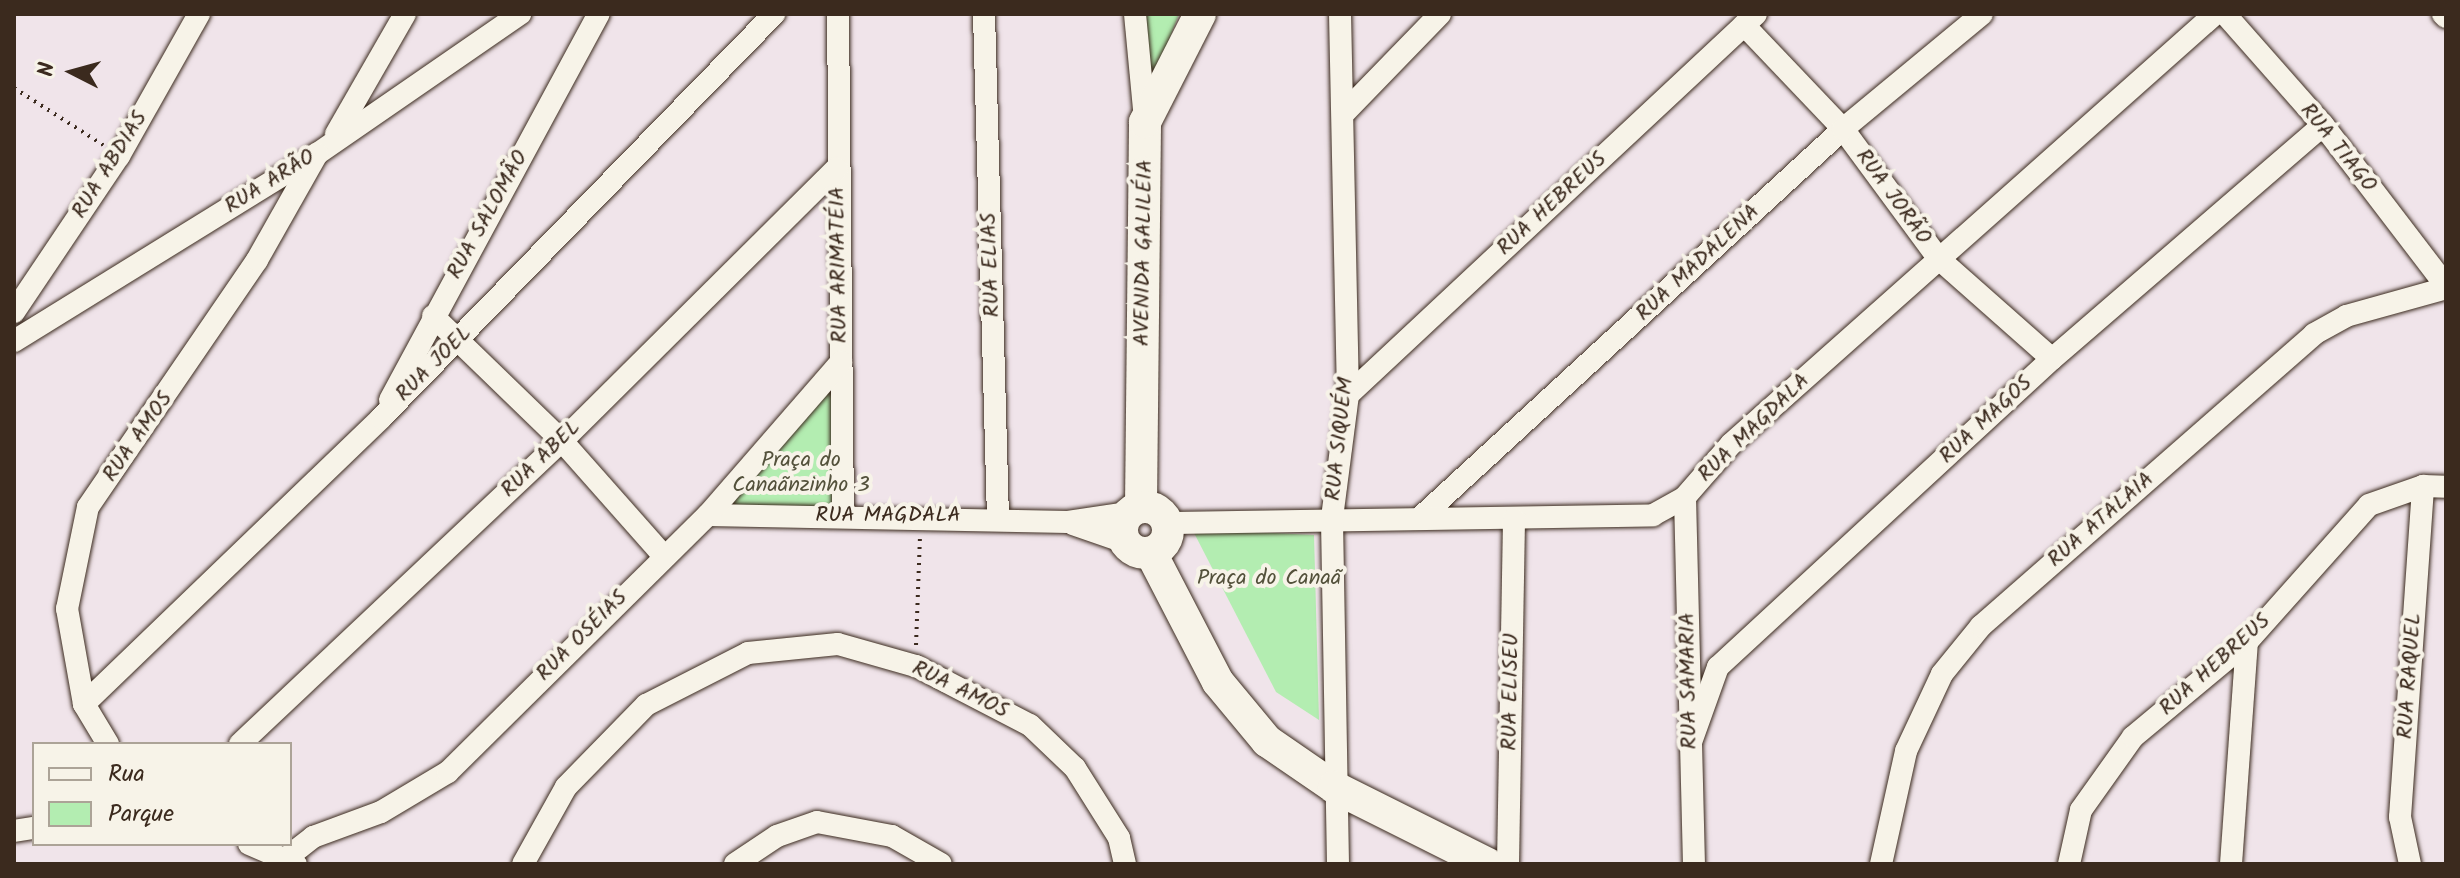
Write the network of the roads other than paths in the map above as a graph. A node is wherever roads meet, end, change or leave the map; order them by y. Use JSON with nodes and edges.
{"nodes":[{"id":1,"x":199,"y":14,"type":"edge"},
{"id":2,"x":405,"y":14,"type":"edge"},
{"id":3,"x":520,"y":14,"type":"edge"},
{"id":4,"x":599,"y":14,"type":"edge"},
{"id":5,"x":774,"y":14,"type":"edge"},
{"id":6,"x":838,"y":14,"type":"edge"},
{"id":7,"x":984,"y":14,"type":"edge"},
{"id":8,"x":1135,"y":14,"type":"edge"},
{"id":9,"x":1200,"y":14,"type":"edge"},
{"id":10,"x":1340,"y":14,"type":"edge"},
{"id":11,"x":1440,"y":14,"type":"edge"},
{"id":12,"x":1982,"y":14,"type":"edge"},
{"id":13,"x":2215,"y":14,"type":"edge"},
{"id":14,"x":2225,"y":14,"type":"edge"},
{"id":15,"x":1750,"y":20,"type":"edge"},
{"id":16,"x":1346,"y":111,"type":"junction"},
{"id":17,"x":1145,"y":122,"type":"junction"},
{"id":18,"x":2323,"y":125,"type":"junction"},
{"id":19,"x":1843,"y":129,"type":"junction"},
{"id":20,"x":325,"y":147,"type":"junction"},
{"id":21,"x":837,"y":168,"type":"junction"},
{"id":22,"x":1938,"y":258,"type":"junction"},
{"id":23,"x":2446,"y":287,"type":"edge"},
{"id":24,"x":14,"y":312,"type":"edge"},
{"id":25,"x":433,"y":316,"type":"junction"},
{"id":26,"x":460,"y":338,"type":"junction"},
{"id":27,"x":14,"y":341,"type":"edge"},
{"id":28,"x":2052,"y":359,"type":"junction"},
{"id":29,"x":841,"y":362,"type":"junction"},
{"id":30,"x":1348,"y":395,"type":"junction"},
{"id":31,"x":381,"y":418,"type":"junction"},
{"id":32,"x":562,"y":441,"type":"junction"},
{"id":33,"x":2423,"y":486,"type":"junction"},
{"id":34,"x":2446,"y":487,"type":"edge"},
{"id":35,"x":1685,"y":497,"type":"junction"},
{"id":36,"x":708,"y":515,"type":"junction"},
{"id":37,"x":843,"y":515,"type":"junction"},
{"id":38,"x":998,"y":517,"type":"junction"},
{"id":39,"x":1332,"y":518,"type":"junction"},
{"id":40,"x":1420,"y":518,"type":"junction"},
{"id":41,"x":1514,"y":519,"type":"junction"},
{"id":42,"x":1169,"y":523,"type":"joint"},
{"id":43,"x":1136,"y":529,"type":"junction"},
{"id":44,"x":663,"y":555,"type":"junction"},
{"id":45,"x":2247,"y":642,"type":"junction"},
{"id":46,"x":84,"y":704,"type":"junction"},
{"id":47,"x":107,"y":742,"type":"edge"},
{"id":48,"x":242,"y":742,"type":"edge"},
{"id":49,"x":1690,"y":745,"type":"junction"},
{"id":50,"x":1334,"y":787,"type":"junction"},
{"id":51,"x":254,"y":846,"type":"edge"},
{"id":52,"x":291,"y":861,"type":"edge"},
{"id":53,"x":523,"y":864,"type":"edge"},
{"id":54,"x":735,"y":864,"type":"edge"},
{"id":55,"x":941,"y":864,"type":"edge"},
{"id":56,"x":1125,"y":864,"type":"edge"},
{"id":57,"x":1338,"y":864,"type":"edge"},
{"id":58,"x":1488,"y":864,"type":"edge"},
{"id":59,"x":1508,"y":864,"type":"edge"},
{"id":60,"x":1694,"y":864,"type":"edge"},
{"id":61,"x":1881,"y":864,"type":"edge"},
{"id":62,"x":2069,"y":864,"type":"edge"},
{"id":63,"x":2231,"y":864,"type":"edge"},
{"id":64,"x":2410,"y":864,"type":"edge"}],
"edges":[{"from":1,"to":24,"type":"street","name":"RUA ABDIAS"},
{"from":2,"to":20,"type":"street","name":"RUA AMOS"},
{"from":3,"to":20,"type":"street","name":"RUA ARÃO"},
{"from":4,"to":25,"type":"street","name":"RUA SALOMÃO"},
{"from":5,"to":26,"type":"street","name":"RUA JOEL"},
{"from":6,"to":21,"type":"street","name":"RUA ARIMATÉIA"},
{"from":7,"to":38,"type":"street","name":"RUA ELIAS"},
{"from":8,"to":17,"type":"street"},
{"from":9,"to":17,"type":"main road","name":"AVENIDA GALILÉIA"},
{"from":10,"to":16,"type":"street","name":"RUA SIQUÉM"},
{"from":11,"to":16,"type":"street"},
{"from":12,"to":19,"type":"street","name":"RUA MADALENA"},
{"from":13,"to":22,"type":"street","name":"RUA MAGDALA"},
{"from":14,"to":18,"type":"street","name":"RUA TIAGO"},
{"from":15,"to":19,"type":"street","name":"RUA JORÃO"},
{"from":15,"to":30,"type":"street","name":"RUA HEBREUS"},
{"from":16,"to":30,"type":"street","name":"RUA SIQUÉM"},
{"from":17,"to":43,"type":"main road","name":"AVENIDA GALILÉIA"},
{"from":18,"to":23,"type":"street","name":"RUA TIAGO"},
{"from":18,"to":28,"type":"street","name":"RUA MAGOS"},
{"from":19,"to":22,"type":"street","name":"RUA JORÃO"},
{"from":19,"to":40,"type":"street","name":"RUA MADALENA"},
{"from":20,"to":27,"type":"street","name":"RUA ARÃO"},
{"from":20,"to":46,"type":"street","name":"RUA AMOS"},
{"from":21,"to":29,"type":"street","name":"RUA ARIMATÉIA"},
{"from":21,"to":32,"type":"street","name":"RUA ABEL"},
{"from":22,"to":28,"type":"street","name":"RUA JORÃO"},
{"from":22,"to":35,"type":"street","name":"RUA MAGDALA"},
{"from":23,"to":61,"type":"street","name":"RUA ATALAIA"},
{"from":25,"to":26,"type":"street"},
{"from":25,"to":31,"type":"street","name":"RUA SALOMÃO"},
{"from":26,"to":31,"type":"street","name":"RUA JOEL"},
{"from":26,"to":32,"type":"street"},
{"from":28,"to":49,"type":"street","name":"RUA MAGOS"},
{"from":29,"to":36,"type":"street","name":"RUA OSÉIAS"},
{"from":29,"to":37,"type":"street","name":"RUA ARIMATÉIA"},
{"from":30,"to":39,"type":"street","name":"RUA SIQUÉM"},
{"from":31,"to":46,"type":"street","name":"RUA JOEL"},
{"from":32,"to":44,"type":"street"},
{"from":32,"to":48,"type":"street","name":"RUA ABEL"},
{"from":33,"to":34,"type":"street","name":"RUA HEBREUS"},
{"from":33,"to":45,"type":"street","name":"RUA HEBREUS"},
{"from":33,"to":64,"type":"street","name":"RUA RAQUEL"},
{"from":35,"to":41,"type":"street","name":"RUA MAGDALA"},
{"from":35,"to":49,"type":"street","name":"RUA SAMARIA"},
{"from":36,"to":37,"type":"street","name":"RUA MAGDALA"},
{"from":36,"to":44,"type":"street","name":"RUA OSÉIAS"},
{"from":37,"to":38,"type":"street","name":"RUA MAGDALA"},
{"from":38,"to":43,"type":"street","name":"RUA MAGDALA"},
{"from":39,"to":40,"type":"street","name":"RUA MAGDALA"},
{"from":39,"to":42,"type":"street","name":"RUA MAGDALA"},
{"from":39,"to":50,"type":"street","name":"RUA SIQUÉM"},
{"from":40,"to":41,"type":"street","name":"RUA MAGDALA"},
{"from":41,"to":59,"type":"street","name":"RUA ELISEU"},
{"from":42,"to":43,"type":"main road"},
{"from":43,"to":50,"type":"main road","name":"AVENIDA GALILÉIA"},
{"from":44,"to":52,"type":"street","name":"RUA OSÉIAS"},
{"from":45,"to":62,"type":"street","name":"RUA HEBREUS"},
{"from":45,"to":63,"type":"street"},
{"from":46,"to":47,"type":"street","name":"RUA AMOS"},
{"from":49,"to":60,"type":"street","name":"RUA SAMARIA"},
{"from":50,"to":57,"type":"street","name":"RUA SIQUÉM"},
{"from":50,"to":58,"type":"main road","name":"AVENIDA GALILÉIA"},
{"from":51,"to":52,"type":"street"},
{"from":53,"to":56,"type":"street","name":"RUA AMOS"},
{"from":54,"to":55,"type":"street"}]}
